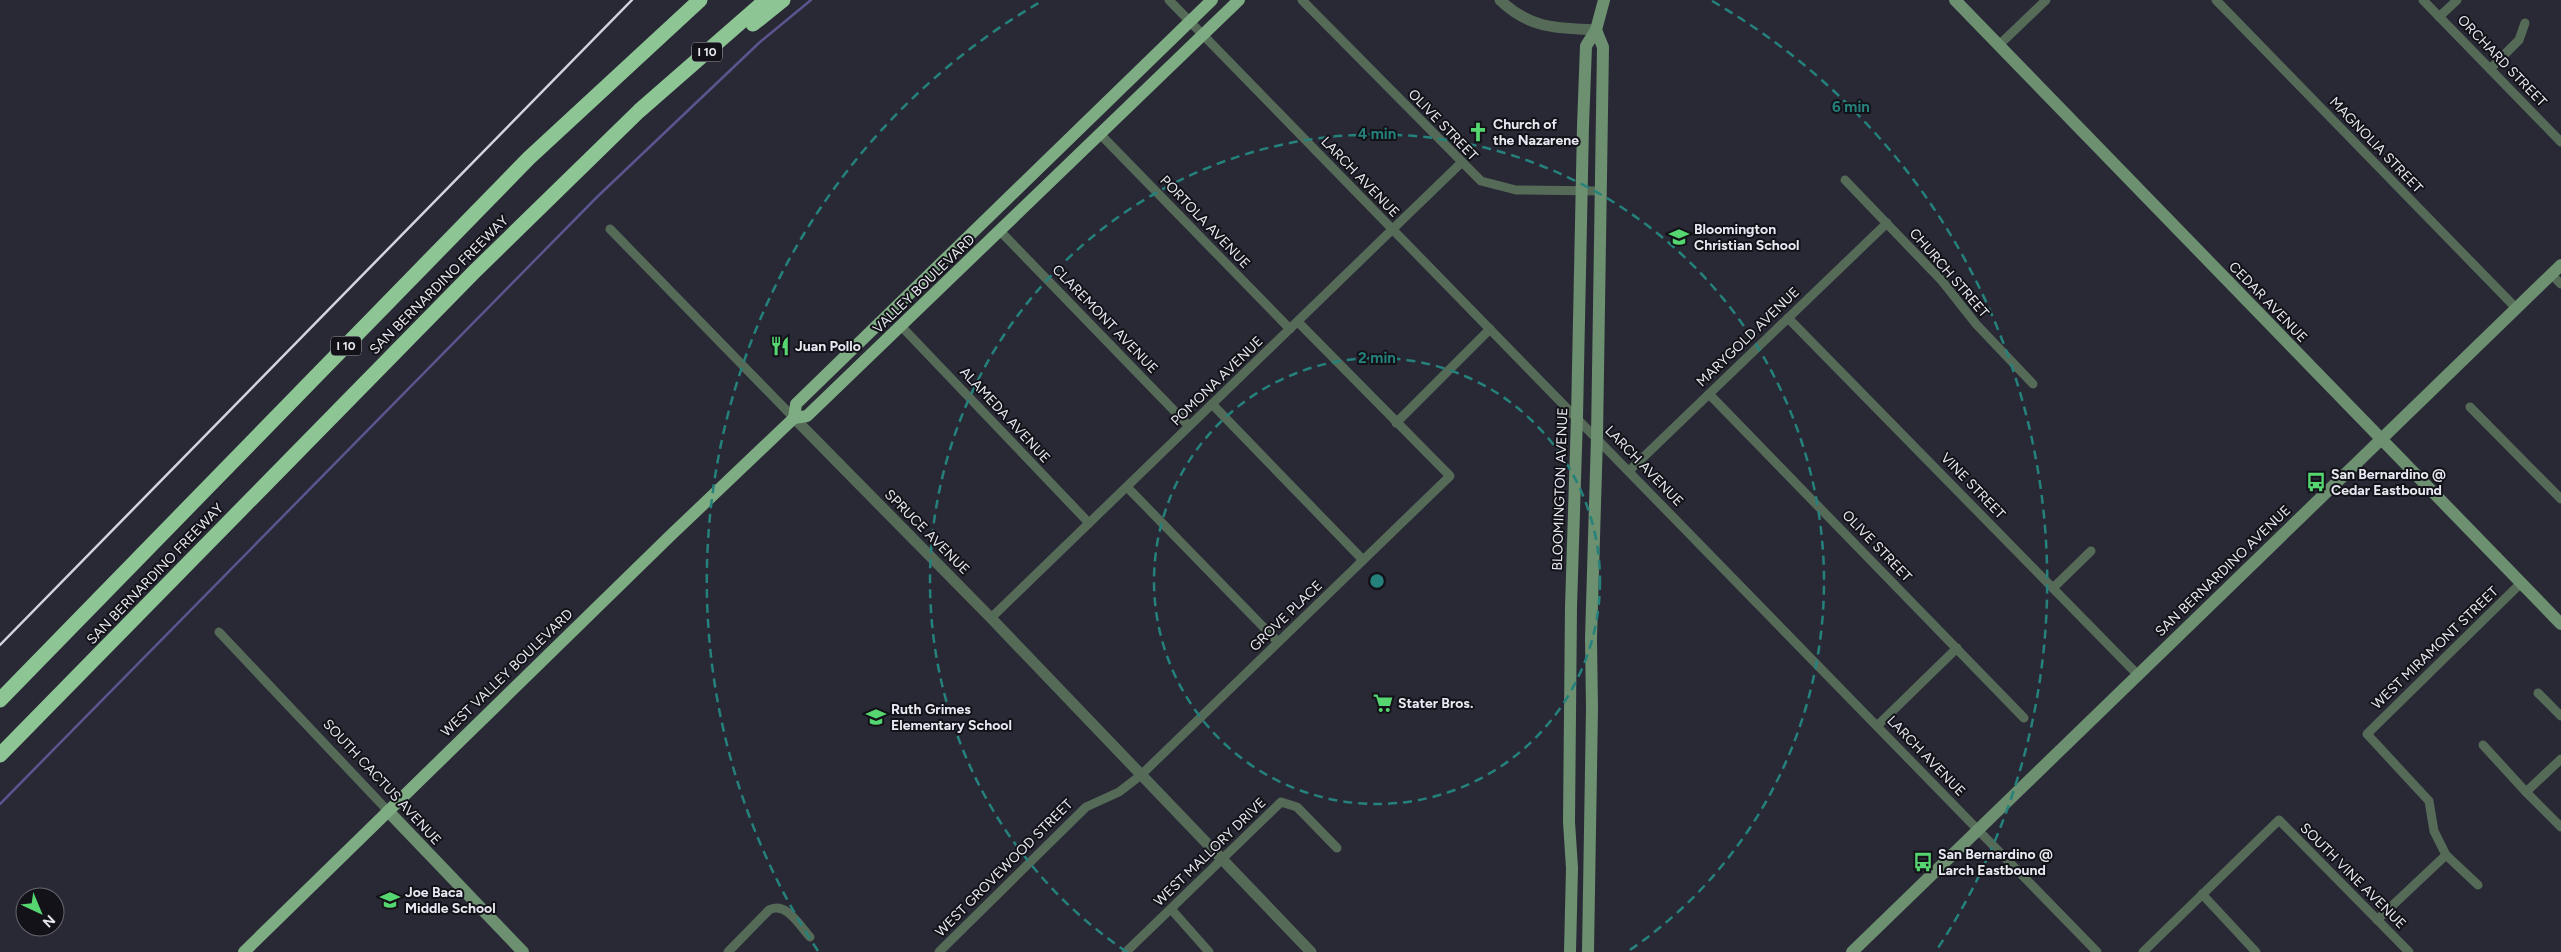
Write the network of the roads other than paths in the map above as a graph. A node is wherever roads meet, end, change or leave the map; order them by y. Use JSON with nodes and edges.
{"nodes":[{"id":1,"x":700,"y":0,"type":"edge"},
{"id":2,"x":766,"y":0,"type":"edge"},
{"id":3,"x":783,"y":0,"type":"edge"},
{"id":4,"x":1169,"y":0,"type":"edge"},
{"id":5,"x":1212,"y":0,"type":"edge"},
{"id":6,"x":1239,"y":0,"type":"edge"},
{"id":7,"x":1302,"y":0,"type":"edge"},
{"id":8,"x":1500,"y":0,"type":"edge"},
{"id":9,"x":1604,"y":0,"type":"edge"},
{"id":10,"x":1954,"y":0,"type":"edge"},
{"id":11,"x":2046,"y":0,"type":"edge"},
{"id":12,"x":2216,"y":0,"type":"edge"},
{"id":13,"x":2423,"y":0,"type":"edge"},
{"id":14,"x":2457,"y":0,"type":"edge"},
{"id":15,"x":2439,"y":17,"type":"junction"},
{"id":16,"x":1190,"y":22,"type":"junction"},
{"id":17,"x":2525,"y":23,"type":"dead end"},
{"id":18,"x":1596,"y":30,"type":"junction"},
{"id":19,"x":1203,"y":35,"type":"junction"},
{"id":20,"x":1998,"y":46,"type":"junction"},
{"id":21,"x":2490,"y":69,"type":"junction"},
{"id":22,"x":647,"y":104,"type":"junction"},
{"id":23,"x":1100,"y":134,"type":"junction"},
{"id":24,"x":2561,"y":142,"type":"edge"},
{"id":25,"x":1460,"y":163,"type":"junction"},
{"id":26,"x":1845,"y":180,"type":"dead end"},
{"id":27,"x":1581,"y":190,"type":"junction"},
{"id":28,"x":1600,"y":191,"type":"junction"},
{"id":29,"x":1886,"y":223,"type":"junction"},
{"id":30,"x":610,"y":229,"type":"dead end"},
{"id":31,"x":1393,"y":230,"type":"junction"},
{"id":32,"x":1000,"y":231,"type":"junction"},
{"id":33,"x":2561,"y":265,"type":"edge"},
{"id":34,"x":2552,"y":274,"type":"junction"},
{"id":35,"x":2561,"y":284,"type":"edge"},
{"id":36,"x":2516,"y":308,"type":"junction"},
{"id":37,"x":1788,"y":318,"type":"junction"},
{"id":38,"x":1298,"y":322,"type":"junction"},
{"id":39,"x":901,"y":326,"type":"junction"},
{"id":40,"x":1290,"y":329,"type":"junction"},
{"id":41,"x":1490,"y":329,"type":"junction"},
{"id":42,"x":2033,"y":384,"type":"dead end"},
{"id":43,"x":1709,"y":394,"type":"junction"},
{"id":44,"x":1212,"y":404,"type":"junction"},
{"id":45,"x":2470,"y":407,"type":"dead end"},
{"id":46,"x":1577,"y":417,"type":"junction"},
{"id":47,"x":794,"y":418,"type":"junction"},
{"id":48,"x":1396,"y":423,"type":"junction"},
{"id":49,"x":1189,"y":426,"type":"junction"},
{"id":50,"x":1597,"y":437,"type":"junction"},
{"id":51,"x":2381,"y":440,"type":"junction"},
{"id":52,"x":1629,"y":471,"type":"junction"},
{"id":53,"x":1126,"y":487,"type":"junction"},
{"id":54,"x":2561,"y":499,"type":"edge"},
{"id":55,"x":1089,"y":523,"type":"junction"},
{"id":56,"x":2091,"y":551,"type":"dead end"},
{"id":57,"x":1363,"y":560,"type":"junction"},
{"id":58,"x":2522,"y":582,"type":"junction"},
{"id":59,"x":2053,"y":588,"type":"junction"},
{"id":60,"x":990,"y":618,"type":"junction"},
{"id":61,"x":2561,"y":624,"type":"edge"},
{"id":62,"x":219,"y":632,"type":"dead end"},
{"id":63,"x":1278,"y":642,"type":"junction"},
{"id":64,"x":1957,"y":648,"type":"junction"},
{"id":65,"x":2137,"y":674,"type":"junction"},
{"id":66,"x":2538,"y":693,"type":"dead end"},
{"id":67,"x":0,"y":700,"type":"edge"},
{"id":68,"x":1571,"y":707,"type":"junction"},
{"id":69,"x":1592,"y":708,"type":"junction"},
{"id":70,"x":2561,"y":716,"type":"edge"},
{"id":71,"x":2024,"y":718,"type":"dead end"},
{"id":72,"x":1877,"y":726,"type":"junction"},
{"id":73,"x":2483,"y":745,"type":"dead end"},
{"id":74,"x":0,"y":756,"type":"edge"},
{"id":75,"x":2561,"y":759,"type":"edge"},
{"id":76,"x":1141,"y":775,"type":"junction"},
{"id":77,"x":2526,"y":792,"type":"junction"},
{"id":78,"x":388,"y":811,"type":"junction"},
{"id":79,"x":2561,"y":827,"type":"edge"},
{"id":80,"x":1978,"y":829,"type":"junction"},
{"id":81,"x":1337,"y":848,"type":"dead end"},
{"id":82,"x":2446,"y":855,"type":"junction"},
{"id":83,"x":1221,"y":858,"type":"junction"},
{"id":84,"x":1572,"y":868,"type":"junction"},
{"id":85,"x":2478,"y":884,"type":"dead end"},
{"id":86,"x":2202,"y":894,"type":"junction"},
{"id":87,"x":1171,"y":909,"type":"junction"},
{"id":88,"x":2377,"y":920,"type":"junction"},
{"id":89,"x":1589,"y":933,"type":"junction"},
{"id":90,"x":810,"y":937,"type":"dead end"},
{"id":91,"x":244,"y":952,"type":"edge"},
{"id":92,"x":523,"y":952,"type":"edge"},
{"id":93,"x":728,"y":952,"type":"edge"},
{"id":94,"x":939,"y":952,"type":"edge"},
{"id":95,"x":1126,"y":952,"type":"edge"},
{"id":96,"x":1209,"y":952,"type":"edge"},
{"id":97,"x":1312,"y":952,"type":"edge"},
{"id":98,"x":1570,"y":952,"type":"edge"},
{"id":99,"x":1588,"y":952,"type":"edge"},
{"id":100,"x":1852,"y":952,"type":"edge"},
{"id":101,"x":2097,"y":952,"type":"edge"},
{"id":102,"x":2144,"y":952,"type":"edge"},
{"id":103,"x":2256,"y":952,"type":"edge"},
{"id":104,"x":2409,"y":952,"type":"edge"}],
"edges":[{"from":1,"to":67,"type":"highway","name":"SAN BERNARDINO FREEWAY","number":"I 10"},
{"from":2,"to":22,"type":"highway","name":"SAN BERNARDINO FREEWAY","number":"I 10"},
{"from":3,"to":22,"type":"highway"},
{"from":4,"to":16,"type":"street","name":"LARCH AVENUE"},
{"from":5,"to":16,"type":"main road","name":"VALLEY BOULEVARD"},
{"from":6,"to":19,"type":"main road","name":"VALLEY BOULEVARD"},
{"from":7,"to":25,"type":"street","name":"OLIVE STREET"},
{"from":8,"to":18,"type":"street"},
{"from":9,"to":18,"type":"main road","name":"BLOOMINGTON AVENUE"},
{"from":10,"to":20,"type":"main road","name":"CEDAR AVENUE"},
{"from":11,"to":20,"type":"street"},
{"from":12,"to":36,"type":"street","name":"MAGNOLIA STREET"},
{"from":13,"to":15,"type":"street","name":"ORCHARD STREET"},
{"from":14,"to":15,"type":"street"},
{"from":15,"to":21,"type":"street","name":"ORCHARD STREET"},
{"from":16,"to":19,"type":"street","name":"LARCH AVENUE"},
{"from":16,"to":47,"type":"main road","name":"VALLEY BOULEVARD"},
{"from":17,"to":21,"type":"street"},
{"from":18,"to":27,"type":"main road","name":"BLOOMINGTON AVENUE"},
{"from":18,"to":28,"type":"main road"},
{"from":19,"to":23,"type":"main road","name":"VALLEY BOULEVARD"},
{"from":19,"to":31,"type":"street","name":"LARCH AVENUE"},
{"from":20,"to":51,"type":"main road","name":"CEDAR AVENUE"},
{"from":21,"to":24,"type":"street","name":"ORCHARD STREET"},
{"from":22,"to":74,"type":"highway","name":"SAN BERNARDINO FREEWAY","number":"I 10"},
{"from":23,"to":32,"type":"main road","name":"VALLEY BOULEVARD"},
{"from":23,"to":40,"type":"street","name":"PORTOLA AVENUE"},
{"from":25,"to":27,"type":"street","name":"OLIVE STREET"},
{"from":25,"to":31,"type":"street","name":"POMONA AVENUE"},
{"from":26,"to":29,"type":"street","name":"CHURCH STREET"},
{"from":27,"to":28,"type":"street","name":"OLIVE STREET"},
{"from":27,"to":46,"type":"main road","name":"BLOOMINGTON AVENUE"},
{"from":28,"to":50,"type":"main road"},
{"from":29,"to":37,"type":"street","name":"MARYGOLD AVENUE"},
{"from":29,"to":42,"type":"street","name":"CHURCH STREET"},
{"from":30,"to":47,"type":"street","name":"SPRUCE AVENUE"},
{"from":31,"to":38,"type":"street","name":"POMONA AVENUE"},
{"from":31,"to":41,"type":"street","name":"LARCH AVENUE"},
{"from":32,"to":39,"type":"main road","name":"VALLEY BOULEVARD"},
{"from":32,"to":49,"type":"street","name":"CLAREMONT AVENUE"},
{"from":33,"to":34,"type":"main road","name":"SAN BERNARDINO AVENUE"},
{"from":34,"to":35,"type":"street"},
{"from":34,"to":36,"type":"main road","name":"SAN BERNARDINO AVENUE"},
{"from":36,"to":51,"type":"main road","name":"SAN BERNARDINO AVENUE"},
{"from":37,"to":43,"type":"street","name":"MARYGOLD AVENUE"},
{"from":37,"to":59,"type":"street","name":"VINE STREET"},
{"from":38,"to":40,"type":"street","name":"POMONA AVENUE"},
{"from":38,"to":48,"type":"street"},
{"from":39,"to":47,"type":"main road","name":"VALLEY BOULEVARD"},
{"from":39,"to":55,"type":"street","name":"ALAMEDA AVENUE"},
{"from":40,"to":44,"type":"street","name":"POMONA AVENUE"},
{"from":41,"to":46,"type":"street","name":"LARCH AVENUE"},
{"from":41,"to":48,"type":"street"},
{"from":43,"to":52,"type":"street","name":"MARYGOLD AVENUE"},
{"from":43,"to":64,"type":"street","name":"OLIVE STREET"},
{"from":44,"to":49,"type":"street","name":"POMONA AVENUE"},
{"from":44,"to":57,"type":"street"},
{"from":45,"to":54,"type":"street"},
{"from":46,"to":50,"type":"street","name":"LARCH AVENUE"},
{"from":46,"to":68,"type":"main road","name":"BLOOMINGTON AVENUE"},
{"from":47,"to":60,"type":"street","name":"SPRUCE AVENUE"},
{"from":47,"to":78,"type":"main road","name":"WEST VALLEY BOULEVARD"},
{"from":48,"to":57,"type":"street","name":"GROVE PLACE"},
{"from":49,"to":53,"type":"street","name":"POMONA AVENUE"},
{"from":50,"to":52,"type":"street","name":"LARCH AVENUE"},
{"from":50,"to":69,"type":"main road"},
{"from":51,"to":58,"type":"main road","name":"CEDAR AVENUE"},
{"from":51,"to":65,"type":"main road","name":"SAN BERNARDINO AVENUE"},
{"from":52,"to":72,"type":"street","name":"LARCH AVENUE"},
{"from":53,"to":55,"type":"street","name":"POMONA AVENUE"},
{"from":53,"to":63,"type":"street"},
{"from":55,"to":60,"type":"street","name":"POMONA AVENUE"},
{"from":56,"to":59,"type":"street"},
{"from":57,"to":63,"type":"street","name":"GROVE PLACE"},
{"from":58,"to":61,"type":"main road","name":"CEDAR AVENUE"},
{"from":58,"to":82,"type":"street","name":"WEST MIRAMONT STREET"},
{"from":59,"to":65,"type":"street","name":"VINE STREET"},
{"from":60,"to":76,"type":"street","name":"SPRUCE AVENUE"},
{"from":62,"to":78,"type":"street","name":"SOUTH CACTUS AVENUE"},
{"from":63,"to":76,"type":"street","name":"GROVE PLACE"},
{"from":64,"to":71,"type":"street","name":"OLIVE STREET"},
{"from":64,"to":72,"type":"street"},
{"from":65,"to":80,"type":"main road","name":"SAN BERNARDINO AVENUE"},
{"from":66,"to":70,"type":"street"},
{"from":68,"to":69,"type":"main road"},
{"from":68,"to":84,"type":"main road","name":"BLOOMINGTON AVENUE"},
{"from":69,"to":89,"type":"main road"},
{"from":72,"to":80,"type":"street","name":"LARCH AVENUE"},
{"from":73,"to":77,"type":"street"},
{"from":75,"to":77,"type":"street"},
{"from":76,"to":83,"type":"street","name":"SPRUCE AVENUE"},
{"from":76,"to":94,"type":"street","name":"WEST GROVEWOOD STREET"},
{"from":77,"to":79,"type":"street"},
{"from":78,"to":91,"type":"main road","name":"WEST VALLEY BOULEVARD"},
{"from":78,"to":92,"type":"main road","name":"SOUTH CACTUS AVENUE"},
{"from":80,"to":100,"type":"main road","name":"SAN BERNARDINO AVENUE"},
{"from":80,"to":101,"type":"street","name":"LARCH AVENUE"},
{"from":81,"to":83,"type":"street","name":"WEST MALLORY DRIVE"},
{"from":82,"to":85,"type":"street"},
{"from":82,"to":88,"type":"street"},
{"from":83,"to":87,"type":"street","name":"WEST MALLORY DRIVE"},
{"from":83,"to":97,"type":"street","name":"SPRUCE AVENUE"},
{"from":84,"to":89,"type":"main road"},
{"from":84,"to":98,"type":"main road","name":"BLOOMINGTON AVENUE"},
{"from":86,"to":88,"type":"street","name":"SOUTH VINE AVENUE"},
{"from":86,"to":102,"type":"street"},
{"from":86,"to":103,"type":"street"},
{"from":87,"to":95,"type":"street","name":"WEST MALLORY DRIVE"},
{"from":87,"to":96,"type":"street"},
{"from":88,"to":104,"type":"street","name":"SOUTH VINE AVENUE"},
{"from":89,"to":99,"type":"main road"},
{"from":90,"to":93,"type":"street"}]}
